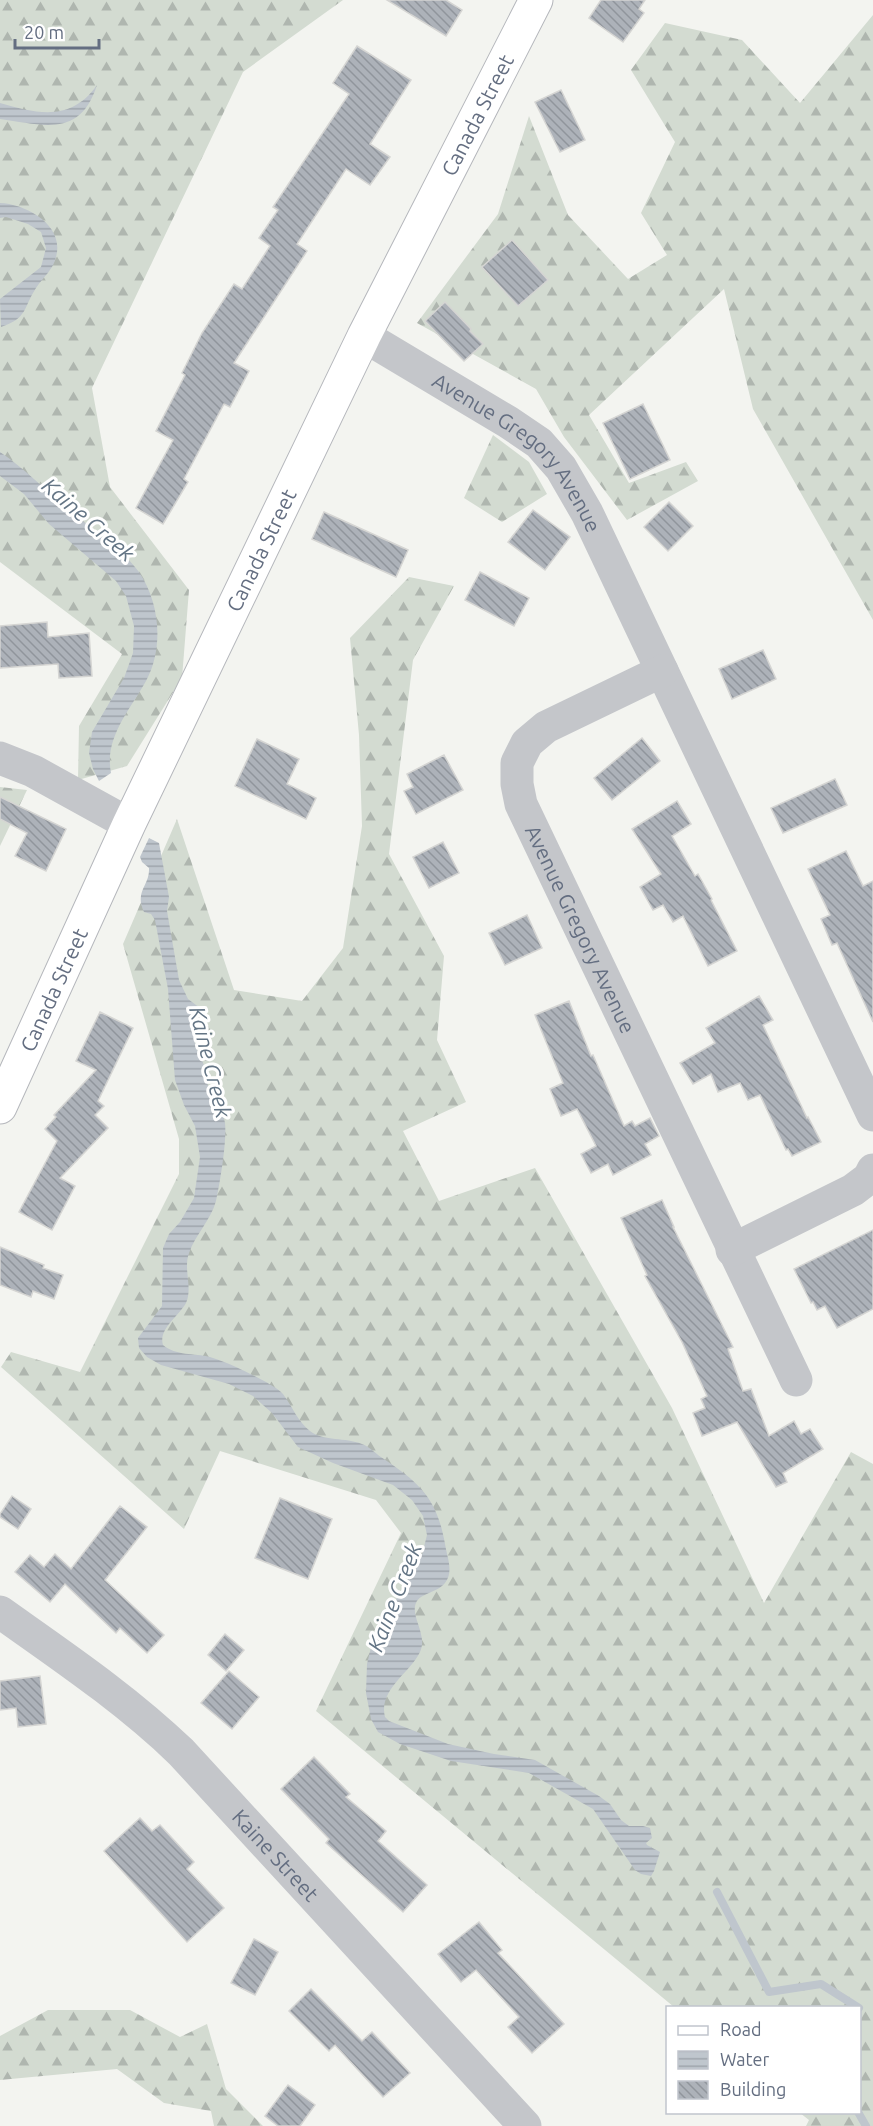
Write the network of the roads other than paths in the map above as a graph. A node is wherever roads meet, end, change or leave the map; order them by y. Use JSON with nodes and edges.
{"nodes":[{"id":1,"x":536,"y":0,"type":"edge"},
{"id":2,"x":364,"y":336,"type":"junction"},
{"id":3,"x":662,"y":671,"type":"junction"},
{"id":4,"x":0,"y":758,"type":"edge"},
{"id":5,"x":129,"y":824,"type":"junction"},
{"id":6,"x":0,"y":1107,"type":"edge"},
{"id":7,"x":873,"y":1115,"type":"edge"},
{"id":8,"x":873,"y":1170,"type":"edge"},
{"id":9,"x":732,"y":1250,"type":"junction"},
{"id":10,"x":796,"y":1380,"type":"dead end"},
{"id":11,"x":0,"y":1612,"type":"edge"},
{"id":12,"x":525,"y":2126,"type":"edge"}],
"edges":[{"from":1,"to":2,"type":"main road","name":"Canada Street"},
{"from":2,"to":3,"type":"street","name":"Avenue Gregory Avenue"},
{"from":2,"to":5,"type":"main road","name":"Canada Street"},
{"from":3,"to":7,"type":"street","name":"Avenue Gregory Avenue"},
{"from":3,"to":9,"type":"street","name":"Avenue Gregory Avenue"},
{"from":4,"to":5,"type":"street"},
{"from":5,"to":6,"type":"main road","name":"Canada Street"},
{"from":8,"to":9,"type":"street"},
{"from":9,"to":10,"type":"street","name":"Avenue Gregory Avenue"},
{"from":11,"to":12,"type":"street","name":"Kaine Street"}]}
